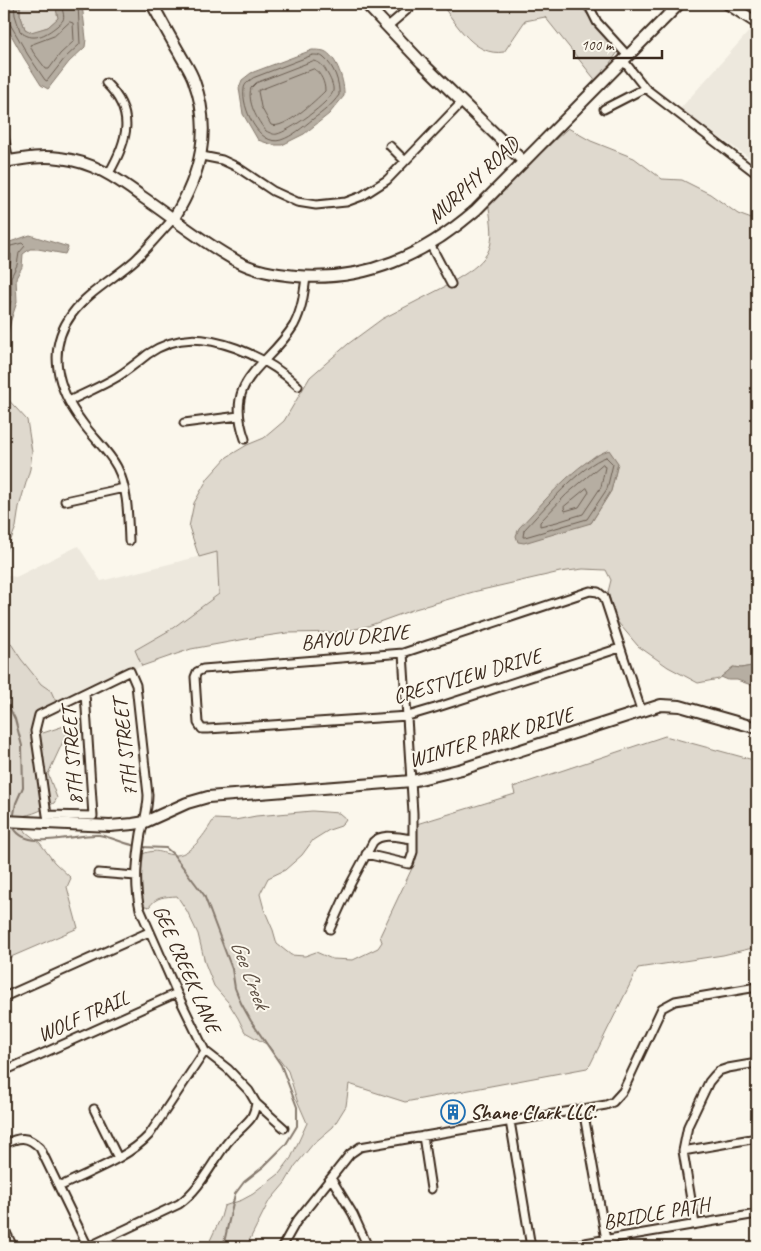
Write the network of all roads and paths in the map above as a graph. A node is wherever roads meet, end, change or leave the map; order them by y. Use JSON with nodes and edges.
{"nodes":[{"id":1,"x":152,"y":4,"type":"edge"},
{"id":2,"x":366,"y":4,"type":"edge"},
{"id":3,"x":414,"y":4,"type":"edge"},
{"id":4,"x":588,"y":4,"type":"edge"},
{"id":5,"x":678,"y":4,"type":"edge"},
{"id":6,"x":728,"y":4,"type":"edge"},
{"id":7,"x":750,"y":4,"type":"edge"},
{"id":8,"x":757,"y":9,"type":"edge"},
{"id":9,"x":757,"y":23,"type":"edge"},
{"id":10,"x":387,"y":27,"type":"junction"},
{"id":11,"x":625,"y":58,"type":"junction"},
{"id":12,"x":106,"y":83,"type":"dead end"},
{"id":13,"x":645,"y":88,"type":"junction"},
{"id":14,"x":462,"y":102,"type":"junction"},
{"id":15,"x":604,"y":108,"type":"dead end"},
{"id":16,"x":4,"y":136,"type":"edge"},
{"id":17,"x":390,"y":146,"type":"dead end"},
{"id":18,"x":202,"y":156,"type":"junction"},
{"id":19,"x":523,"y":160,"type":"junction"},
{"id":20,"x":6,"y":161,"type":"edge"},
{"id":21,"x":405,"y":162,"type":"junction"},
{"id":22,"x":109,"y":173,"type":"junction"},
{"id":23,"x":757,"y":174,"type":"edge"},
{"id":24,"x":174,"y":218,"type":"junction"},
{"id":25,"x":430,"y":244,"type":"junction"},
{"id":26,"x":306,"y":277,"type":"junction"},
{"id":27,"x":451,"y":284,"type":"dead end"},
{"id":28,"x":265,"y":360,"type":"junction"},
{"id":29,"x":298,"y":386,"type":"dead end"},
{"id":30,"x":69,"y":401,"type":"junction"},
{"id":31,"x":239,"y":416,"type":"junction"},
{"id":32,"x":184,"y":423,"type":"dead end"},
{"id":33,"x":246,"y":439,"type":"dead end"},
{"id":34,"x":124,"y":488,"type":"junction"},
{"id":35,"x":65,"y":502,"type":"dead end"},
{"id":36,"x":129,"y":542,"type":"dead end"},
{"id":37,"x":620,"y":648,"type":"junction"},
{"id":38,"x":403,"y":653,"type":"junction"},
{"id":39,"x":85,"y":693,"type":"junction"},
{"id":40,"x":641,"y":710,"type":"junction"},
{"id":41,"x":408,"y":716,"type":"junction"},
{"id":42,"x":757,"y":728,"type":"edge"},
{"id":43,"x":202,"y":729,"type":"joint"},
{"id":44,"x":412,"y":781,"type":"junction"},
{"id":45,"x":4,"y":821,"type":"edge"},
{"id":46,"x":144,"y":822,"type":"junction"},
{"id":47,"x":413,"y":839,"type":"junction"},
{"id":48,"x":366,"y":854,"type":"junction"},
{"id":49,"x":98,"y":873,"type":"dead end"},
{"id":50,"x":136,"y":876,"type":"junction"},
{"id":51,"x":330,"y":929,"type":"dead end"},
{"id":52,"x":149,"y":932,"type":"junction"},
{"id":53,"x":757,"y":987,"type":"edge"},
{"id":54,"x":177,"y":993,"type":"junction"},
{"id":55,"x":4,"y":997,"type":"edge"},
{"id":56,"x":205,"y":1051,"type":"junction"},
{"id":57,"x":757,"y":1063,"type":"edge"},
{"id":58,"x":4,"y":1071,"type":"edge"},
{"id":59,"x":256,"y":1103,"type":"junction"},
{"id":60,"x":94,"y":1109,"type":"dead end"},
{"id":61,"x":583,"y":1109,"type":"junction"},
{"id":62,"x":510,"y":1121,"type":"junction"},
{"id":63,"x":284,"y":1128,"type":"dead end"},
{"id":64,"x":423,"y":1136,"type":"junction"},
{"id":65,"x":757,"y":1138,"type":"edge"},
{"id":66,"x":4,"y":1144,"type":"edge"},
{"id":67,"x":683,"y":1151,"type":"junction"},
{"id":68,"x":118,"y":1158,"type":"junction"},
{"id":69,"x":331,"y":1178,"type":"junction"},
{"id":70,"x":59,"y":1187,"type":"junction"},
{"id":71,"x":432,"y":1189,"type":"dead end"},
{"id":72,"x":757,"y":1214,"type":"edge"},
{"id":73,"x":695,"y":1224,"type":"junction"},
{"id":74,"x":4,"y":1228,"type":"edge"},
{"id":75,"x":606,"y":1240,"type":"junction"},
{"id":76,"x":13,"y":1247,"type":"edge"},
{"id":77,"x":88,"y":1247,"type":"edge"},
{"id":78,"x":282,"y":1247,"type":"edge"},
{"id":79,"x":368,"y":1247,"type":"edge"},
{"id":80,"x":531,"y":1247,"type":"edge"},
{"id":81,"x":561,"y":1247,"type":"edge"}],
"edges":[{"from":1,"to":18,"type":"street"},
{"from":2,"to":10,"type":"street"},
{"from":3,"to":10,"type":"street"},
{"from":4,"to":11,"type":"street"},
{"from":5,"to":11,"type":"street","name":"MURPHY ROAD"},
{"from":6,"to":9,"type":"street"},
{"from":7,"to":8,"type":"street"},
{"from":10,"to":14,"type":"street"},
{"from":11,"to":13,"type":"street"},
{"from":11,"to":19,"type":"street","name":"MURPHY ROAD"},
{"from":12,"to":22,"type":"street"},
{"from":13,"to":15,"type":"street"},
{"from":13,"to":23,"type":"street"},
{"from":14,"to":19,"type":"street"},
{"from":14,"to":21,"type":"street"},
{"from":16,"to":20,"type":"street"},
{"from":17,"to":21,"type":"street"},
{"from":18,"to":21,"type":"street"},
{"from":18,"to":24,"type":"street"},
{"from":19,"to":25,"type":"street","name":"MURPHY ROAD"},
{"from":20,"to":22,"type":"street","name":"MURPHY ROAD"},
{"from":22,"to":24,"type":"street","name":"MURPHY ROAD"},
{"from":24,"to":26,"type":"street","name":"MURPHY ROAD"},
{"from":24,"to":30,"type":"street"},
{"from":25,"to":26,"type":"street","name":"MURPHY ROAD"},
{"from":25,"to":27,"type":"street"},
{"from":26,"to":28,"type":"street"},
{"from":28,"to":29,"type":"street"},
{"from":28,"to":30,"type":"street"},
{"from":28,"to":31,"type":"street"},
{"from":30,"to":34,"type":"street"},
{"from":31,"to":32,"type":"street"},
{"from":31,"to":33,"type":"street"},
{"from":34,"to":35,"type":"street"},
{"from":34,"to":36,"type":"street"},
{"from":37,"to":38,"type":"street","name":"BAYOU DRIVE"},
{"from":37,"to":40,"type":"street"},
{"from":37,"to":41,"type":"street","name":"CRESTVIEW DRIVE"},
{"from":38,"to":41,"type":"street"},
{"from":38,"to":43,"type":"street","name":"BAYOU DRIVE"},
{"from":39,"to":39,"type":"street","name":"8TH STREET"},
{"from":39,"to":46,"type":"street","name":"7TH STREET"},
{"from":40,"to":42,"type":"street","name":"WINTER PARK DRIVE"},
{"from":40,"to":44,"type":"street","name":"WINTER PARK DRIVE"},
{"from":41,"to":43,"type":"street","name":"CRESTVIEW DRIVE"},
{"from":41,"to":44,"type":"street"},
{"from":44,"to":46,"type":"street","name":"WINTER PARK DRIVE"},
{"from":44,"to":47,"type":"street"},
{"from":45,"to":46,"type":"street","name":"WINTER PARK DRIVE"},
{"from":46,"to":50,"type":"street","name":"GEE CREEK LANE"},
{"from":47,"to":48,"type":"street"},
{"from":47,"to":48,"type":"street"},
{"from":48,"to":51,"type":"street"},
{"from":49,"to":50,"type":"street"},
{"from":50,"to":52,"type":"street","name":"GEE CREEK LANE"},
{"from":52,"to":54,"type":"street","name":"GEE CREEK LANE"},
{"from":52,"to":55,"type":"street"},
{"from":53,"to":61,"type":"street"},
{"from":54,"to":56,"type":"street","name":"GEE CREEK LANE"},
{"from":54,"to":58,"type":"street","name":"WOLF TRAIL"},
{"from":56,"to":59,"type":"street","name":"GEE CREEK LANE"},
{"from":56,"to":68,"type":"street"},
{"from":57,"to":67,"type":"street"},
{"from":59,"to":63,"type":"street","name":"GEE CREEK LANE"},
{"from":59,"to":77,"type":"street"},
{"from":60,"to":68,"type":"street"},
{"from":61,"to":62,"type":"street"},
{"from":61,"to":75,"type":"street"},
{"from":62,"to":64,"type":"street"},
{"from":62,"to":80,"type":"street"},
{"from":64,"to":69,"type":"street"},
{"from":64,"to":71,"type":"street"},
{"from":65,"to":67,"type":"street"},
{"from":66,"to":70,"type":"street"},
{"from":67,"to":73,"type":"street"},
{"from":68,"to":70,"type":"street"},
{"from":69,"to":78,"type":"street"},
{"from":69,"to":79,"type":"street"},
{"from":70,"to":77,"type":"street"},
{"from":72,"to":73,"type":"street","name":"BRIDLE PATH"},
{"from":73,"to":75,"type":"street","name":"BRIDLE PATH"},
{"from":74,"to":76,"type":"street"},
{"from":75,"to":81,"type":"street","name":"BRIDLE PATH"}]}
